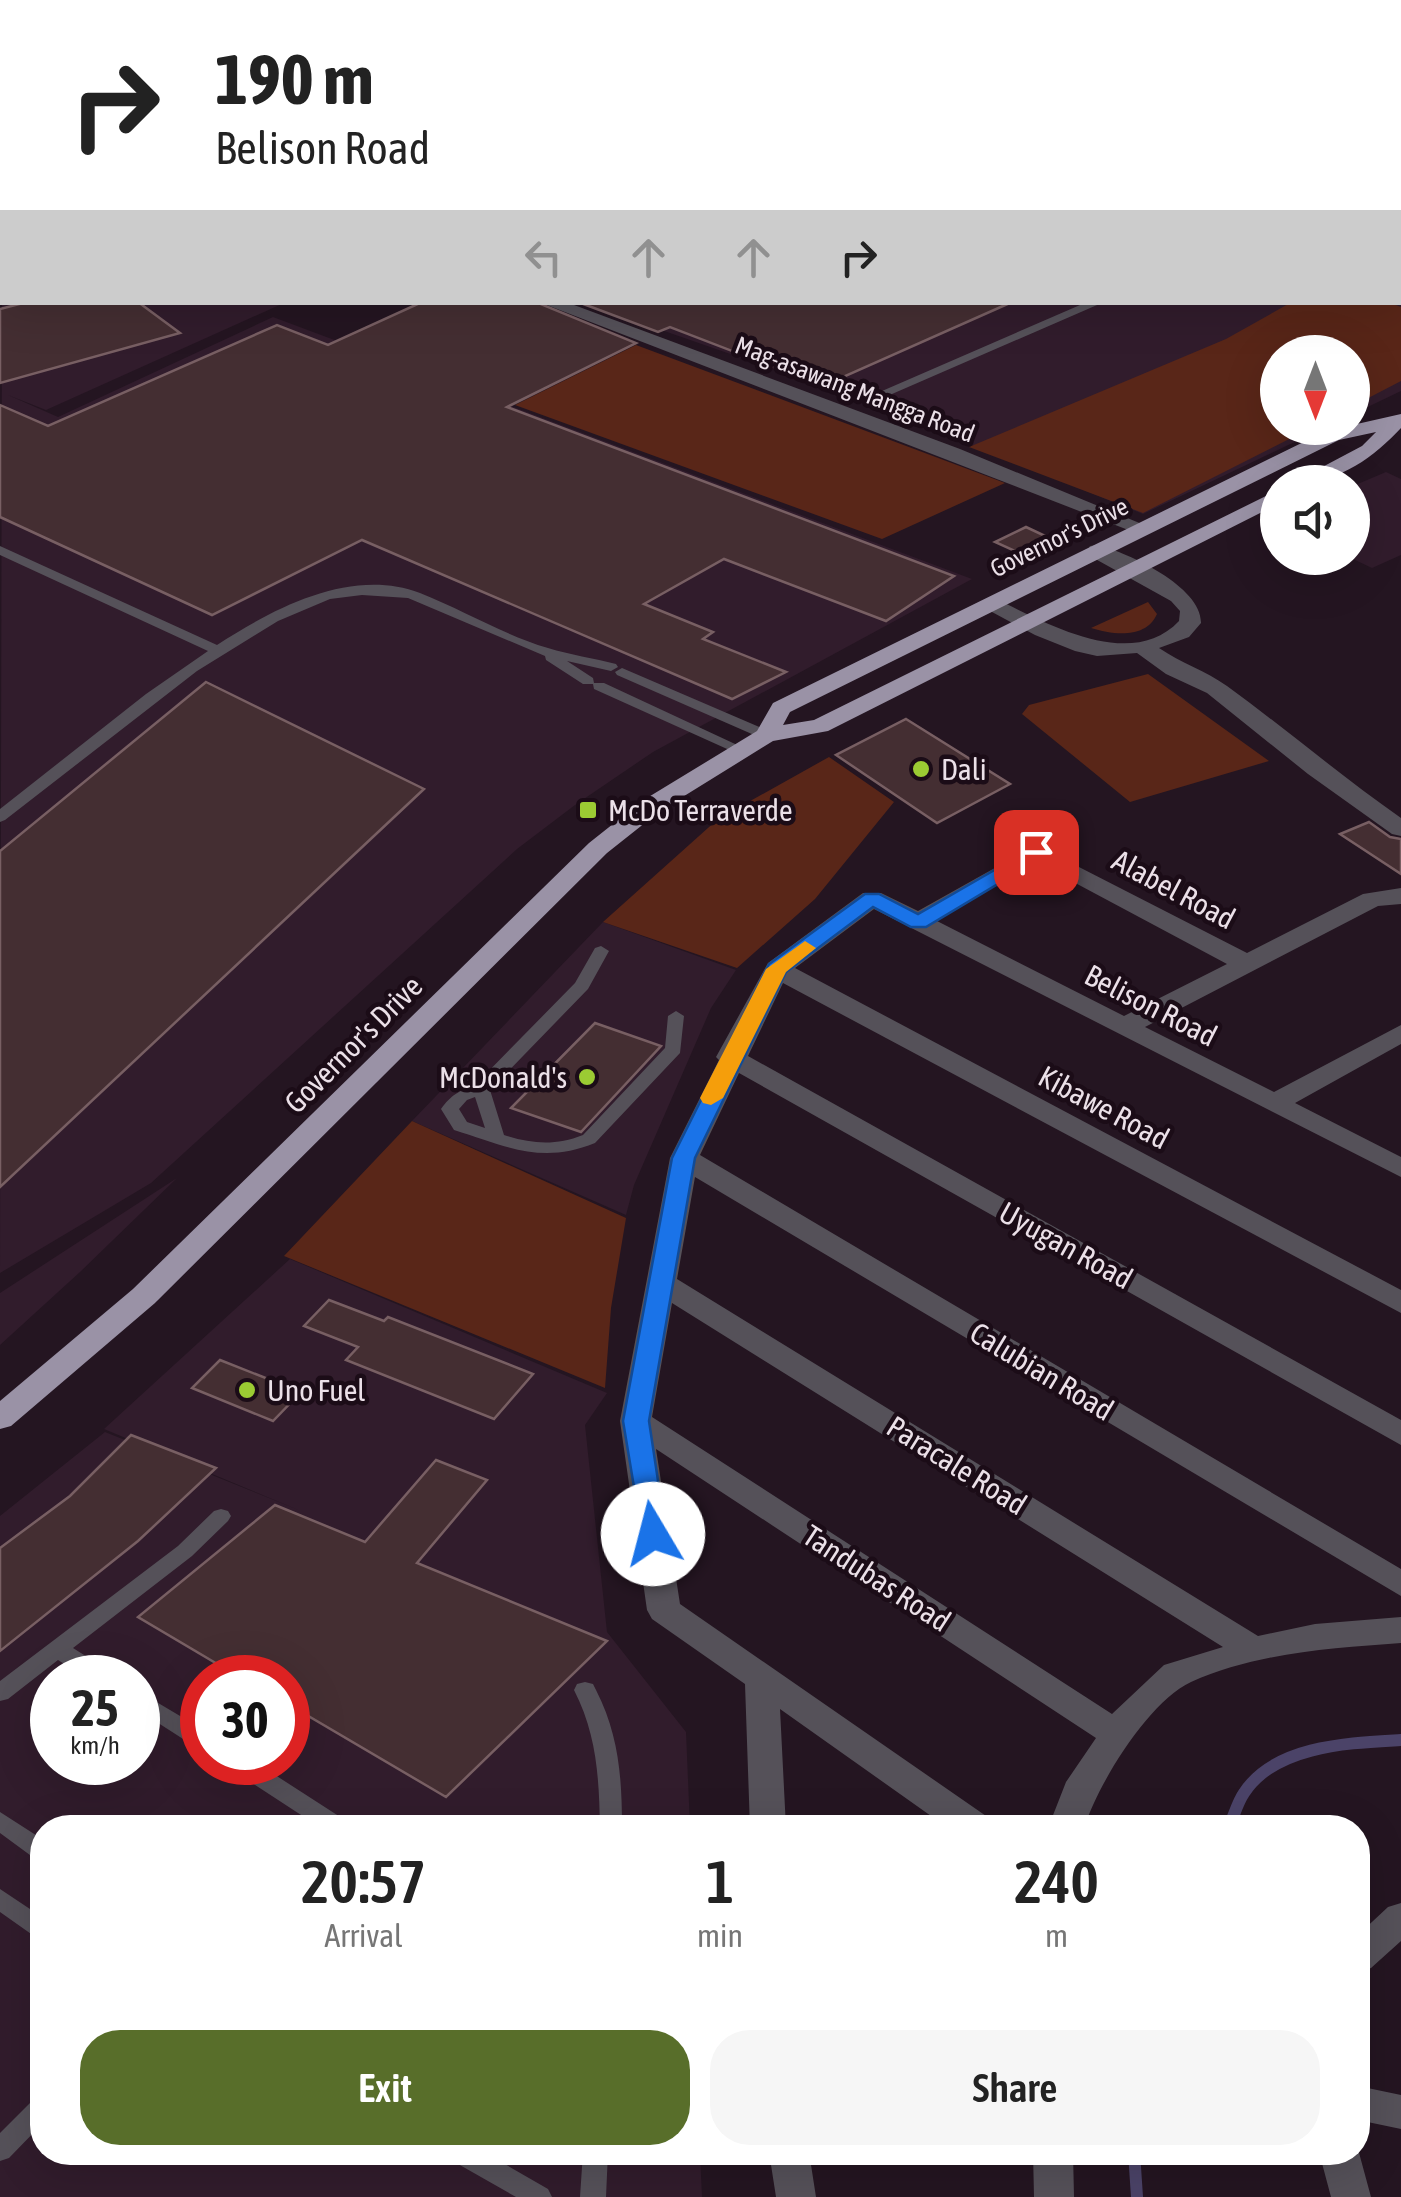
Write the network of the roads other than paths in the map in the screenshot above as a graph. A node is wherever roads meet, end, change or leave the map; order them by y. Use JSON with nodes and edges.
{"nodes":[{"id":1,"x":556,"y":305,"type":"edge"},
{"id":2,"x":1091,"y":305,"type":"edge"},
{"id":3,"x":865,"y":402,"type":"dead end"},
{"id":4,"x":1399,"y":421,"type":"edge"},
{"id":5,"x":1339,"y":465,"type":"edge"},
{"id":6,"x":1260,"y":505,"type":"edge"},
{"id":7,"x":1143,"y":529,"type":"junction"},
{"id":8,"x":0,"y":550,"type":"edge"},
{"id":9,"x":1098,"y":551,"type":"junction"},
{"id":10,"x":1130,"y":568,"type":"junction"},
{"id":11,"x":990,"y":604,"type":"junction"},
{"id":12,"x":1026,"y":621,"type":"junction"},
{"id":13,"x":1169,"y":640,"type":"junction"},
{"id":14,"x":1144,"y":648,"type":"junction"},
{"id":15,"x":217,"y":650,"type":"junction"},
{"id":16,"x":542,"y":651,"type":"junction"},
{"id":17,"x":1215,"y":688,"type":"junction"},
{"id":18,"x":766,"y":735,"type":"junction"},
{"id":19,"x":740,"y":750,"type":"junction"},
{"id":20,"x":0,"y":817,"type":"edge"},
{"id":21,"x":1401,"y":829,"type":"edge"},
{"id":22,"x":1401,"y":875,"type":"edge"},
{"id":23,"x":1401,"y":896,"type":"edge"},
{"id":24,"x":1372,"y":899,"type":"junction"},
{"id":25,"x":918,"y":922,"type":"junction"},
{"id":26,"x":602,"y":951,"type":"dead end"},
{"id":27,"x":1244,"y":963,"type":"junction"},
{"id":28,"x":777,"y":969,"type":"junction"},
{"id":29,"x":676,"y":1016,"type":"dead end"},
{"id":30,"x":1124,"y":1027,"type":"junction"},
{"id":31,"x":1401,"y":1034,"type":"edge"},
{"id":32,"x":730,"y":1057,"type":"junction"},
{"id":33,"x":481,"y":1088,"type":"junction"},
{"id":34,"x":1274,"y":1103,"type":"junction"},
{"id":35,"x":496,"y":1136,"type":"junction"},
{"id":36,"x":684,"y":1158,"type":"junction"},
{"id":37,"x":1401,"y":1168,"type":"edge"},
{"id":38,"x":659,"y":1281,"type":"junction"},
{"id":39,"x":1401,"y":1302,"type":"edge"},
{"id":40,"x":0,"y":1418,"type":"edge"},
{"id":41,"x":636,"y":1421,"type":"junction"},
{"id":42,"x":1401,"y":1434,"type":"edge"},
{"id":43,"x":222,"y":1516,"type":"dead end"},
{"id":44,"x":1401,"y":1584,"type":"edge"},
{"id":45,"x":1401,"y":1630,"type":"edge"},
{"id":46,"x":58,"y":1649,"type":"junction"},
{"id":47,"x":1254,"y":1650,"type":"junction"},
{"id":48,"x":68,"y":1655,"type":"edge"},
{"id":49,"x":762,"y":1678,"type":"junction"},
{"id":50,"x":585,"y":1690,"type":"dead end"},
{"id":51,"x":0,"y":1694,"type":"edge"},
{"id":52,"x":1117,"y":1734,"type":"junction"},
{"id":53,"x":274,"y":1785,"type":"edge"},
{"id":54,"x":320,"y":1815,"type":"edge"},
{"id":55,"x":610,"y":1815,"type":"edge"},
{"id":56,"x":767,"y":1815,"type":"edge"},
{"id":57,"x":957,"y":1815,"type":"edge"},
{"id":58,"x":1070,"y":1815,"type":"edge"},
{"id":59,"x":0,"y":1821,"type":"edge"},
{"id":60,"x":30,"y":1843,"type":"edge"},
{"id":61,"x":0,"y":1900,"type":"edge"},
{"id":62,"x":1401,"y":1918,"type":"edge"},
{"id":63,"x":30,"y":1921,"type":"edge"},
{"id":64,"x":1370,"y":1946,"type":"edge"},
{"id":65,"x":1370,"y":2106,"type":"edge"},
{"id":66,"x":1401,"y":2112,"type":"edge"},
{"id":67,"x":30,"y":2120,"type":"edge"},
{"id":68,"x":0,"y":2150,"type":"edge"},
{"id":69,"x":483,"y":2165,"type":"edge"},
{"id":70,"x":594,"y":2165,"type":"edge"},
{"id":71,"x":791,"y":2165,"type":"edge"},
{"id":72,"x":1053,"y":2165,"type":"edge"},
{"id":73,"x":1342,"y":2165,"type":"edge"},
{"id":74,"x":588,"y":2196,"type":"edge"},
{"id":75,"x":539,"y":2197,"type":"edge"},
{"id":76,"x":796,"y":2197,"type":"edge"},
{"id":77,"x":1054,"y":2197,"type":"edge"},
{"id":78,"x":1351,"y":2197,"type":"edge"}],
"edges":[{"from":1,"to":7,"type":"street","name":"Mag-asawang Mangga Road"},
{"from":2,"to":3,"type":"lane"},
{"from":4,"to":5,"type":"highway","name":"Governor's Drive"},
{"from":4,"to":7,"type":"highway","name":"Governor's Drive"},
{"from":6,"to":10,"type":"highway","name":"Governor's Drive"},
{"from":7,"to":9,"type":"highway","name":"Governor's Drive"},
{"from":8,"to":15,"type":"lane"},
{"from":9,"to":10,"type":"street"},
{"from":9,"to":11,"type":"highway","name":"Governor's Drive"},
{"from":10,"to":12,"type":"highway","name":"Governor's Drive"},
{"from":10,"to":13,"type":"street"},
{"from":11,"to":12,"type":"street"},
{"from":11,"to":18,"type":"highway","name":"Governor's Drive"},
{"from":12,"to":14,"type":"street"},
{"from":12,"to":18,"type":"highway","name":"Governor's Drive"},
{"from":13,"to":14,"type":"street"},
{"from":13,"to":17,"type":"street"},
{"from":14,"to":17,"type":"street"},
{"from":15,"to":16,"type":"lane"},
{"from":15,"to":20,"type":"lane"},
{"from":16,"to":18,"type":"lane"},
{"from":16,"to":19,"type":"lane"},
{"from":17,"to":21,"type":"street"},
{"from":18,"to":19,"type":"highway","name":"Governor's Drive"},
{"from":19,"to":40,"type":"highway","name":"Governor's Drive"},
{"from":22,"to":24,"type":"street"},
{"from":23,"to":24,"type":"street"},
{"from":24,"to":27,"type":"street"},
{"from":25,"to":27,"type":"street","name":"Alabel Road"},
{"from":25,"to":28,"type":"street","name":"Belison Road"},
{"from":25,"to":30,"type":"street","name":"Belison Road"},
{"from":26,"to":33,"type":"lane"},
{"from":27,"to":30,"type":"street"},
{"from":28,"to":32,"type":"street"},
{"from":28,"to":39,"type":"street","name":"Kibawe Road"},
{"from":29,"to":35,"type":"lane"},
{"from":30,"to":34,"type":"street","name":"Belison Road"},
{"from":31,"to":34,"type":"street"},
{"from":32,"to":36,"type":"street"},
{"from":32,"to":42,"type":"street","name":"Uyugan Road"},
{"from":33,"to":35,"type":"lane"},
{"from":33,"to":35,"type":"lane"},
{"from":34,"to":37,"type":"street","name":"Belison Road"},
{"from":36,"to":38,"type":"street"},
{"from":36,"to":44,"type":"street","name":"Calubian Road"},
{"from":38,"to":41,"type":"street"},
{"from":38,"to":47,"type":"street","name":"Paracale Road"},
{"from":41,"to":49,"type":"street"},
{"from":41,"to":52,"type":"street","name":"Tandubas Road"},
{"from":43,"to":46,"type":"lane"},
{"from":45,"to":47,"type":"street"},
{"from":46,"to":48,"type":"lane"},
{"from":46,"to":51,"type":"lane"},
{"from":47,"to":52,"type":"street"},
{"from":49,"to":56,"type":"street"},
{"from":49,"to":57,"type":"street"},
{"from":50,"to":55,"type":"lane"},
{"from":52,"to":58,"type":"street"},
{"from":53,"to":54,"type":"lane"},
{"from":59,"to":60,"type":"lane"},
{"from":61,"to":63,"type":"lane"},
{"from":62,"to":64,"type":"street"},
{"from":65,"to":66,"type":"street"},
{"from":67,"to":68,"type":"lane"},
{"from":69,"to":75,"type":"lane"},
{"from":70,"to":74,"type":"lane"},
{"from":71,"to":76,"type":"street"},
{"from":72,"to":77,"type":"street"},
{"from":73,"to":78,"type":"street"}]}
